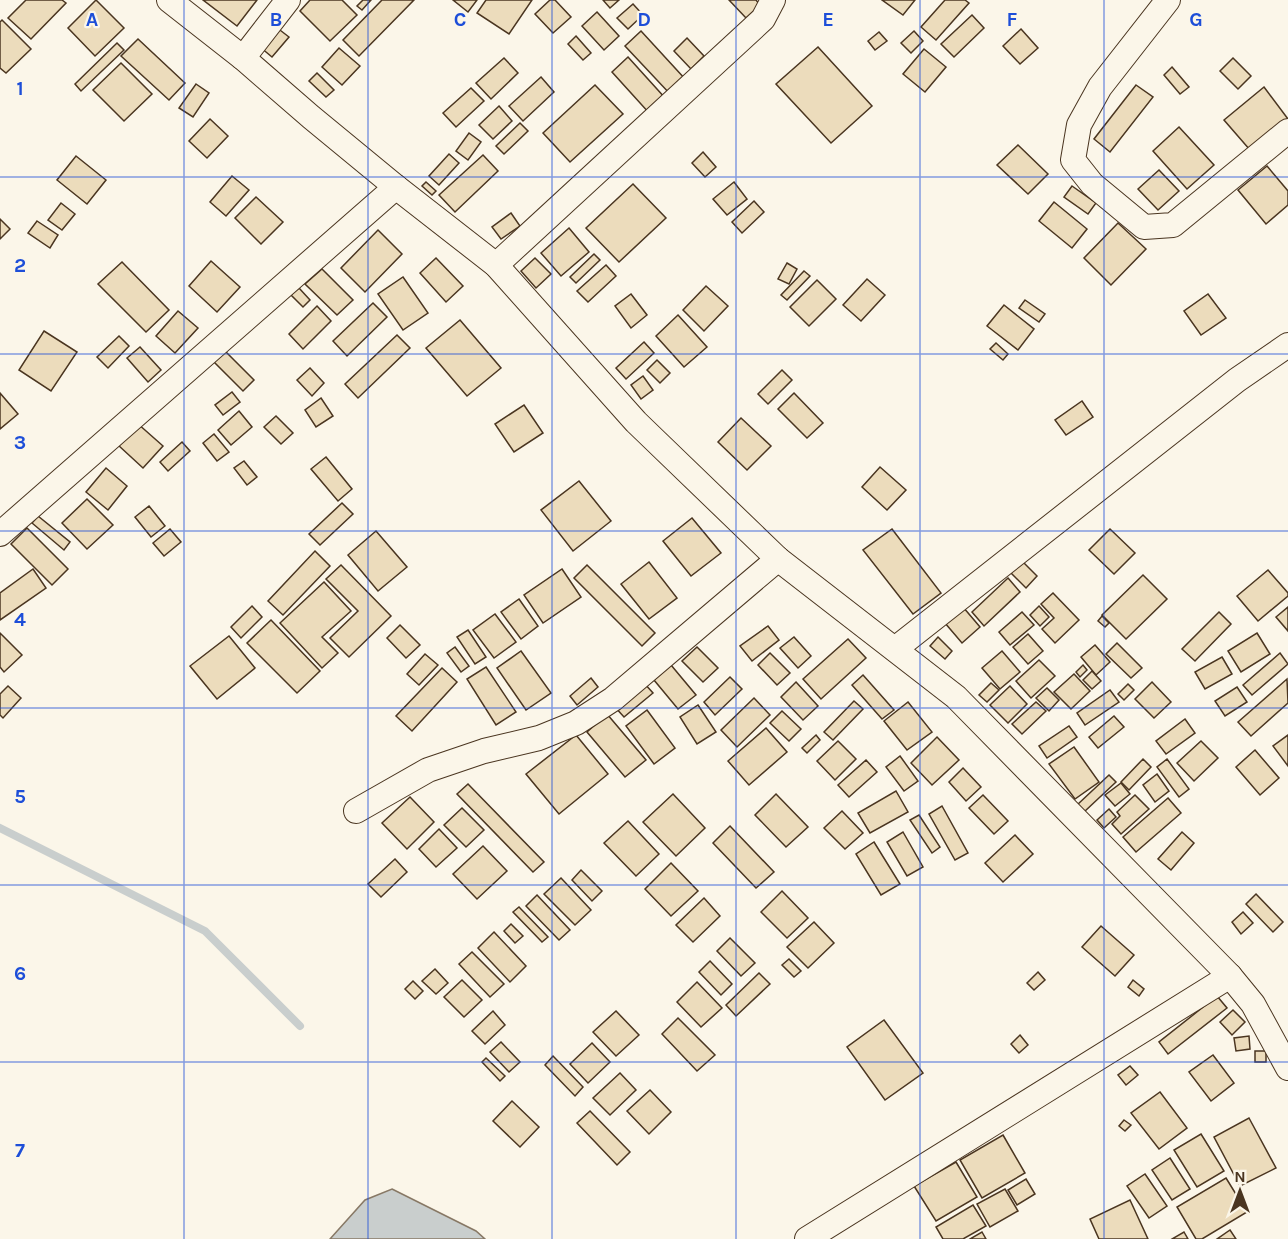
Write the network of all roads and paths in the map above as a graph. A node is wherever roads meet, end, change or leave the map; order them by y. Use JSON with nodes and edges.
{"nodes":[{"id":1,"x":169,"y":0,"type":"edge"},
{"id":2,"x":288,"y":0,"type":"edge"},
{"id":3,"x":773,"y":0,"type":"edge"},
{"id":4,"x":1168,"y":0,"type":"edge"},
{"id":5,"x":243,"y":58,"type":"junction"},
{"id":6,"x":1288,"y":131,"type":"edge"},
{"id":7,"x":396,"y":187,"type":"junction"},
{"id":8,"x":496,"y":265,"type":"junction"},
{"id":9,"x":1288,"y":345,"type":"edge"},
{"id":10,"x":0,"y":534,"type":"edge"},
{"id":11,"x":778,"y":559,"type":"junction"},
{"id":12,"x":895,"y":649,"type":"junction"},
{"id":13,"x":356,"y":811,"type":"dead end"},
{"id":14,"x":1230,"y":976,"type":"junction"},
{"id":15,"x":1288,"y":1068,"type":"edge"},
{"id":16,"x":807,"y":1239,"type":"edge"}],
"edges":[{"from":1,"to":5,"type":"street"},
{"from":2,"to":5,"type":"street"},
{"from":3,"to":8,"type":"street"},
{"from":4,"to":6,"type":"street"},
{"from":5,"to":7,"type":"street"},
{"from":7,"to":8,"type":"street"},
{"from":7,"to":10,"type":"street"},
{"from":8,"to":11,"type":"street"},
{"from":9,"to":12,"type":"street"},
{"from":11,"to":12,"type":"street"},
{"from":11,"to":13,"type":"street"},
{"from":12,"to":14,"type":"street"},
{"from":14,"to":15,"type":"street"},
{"from":14,"to":16,"type":"street"}]}
